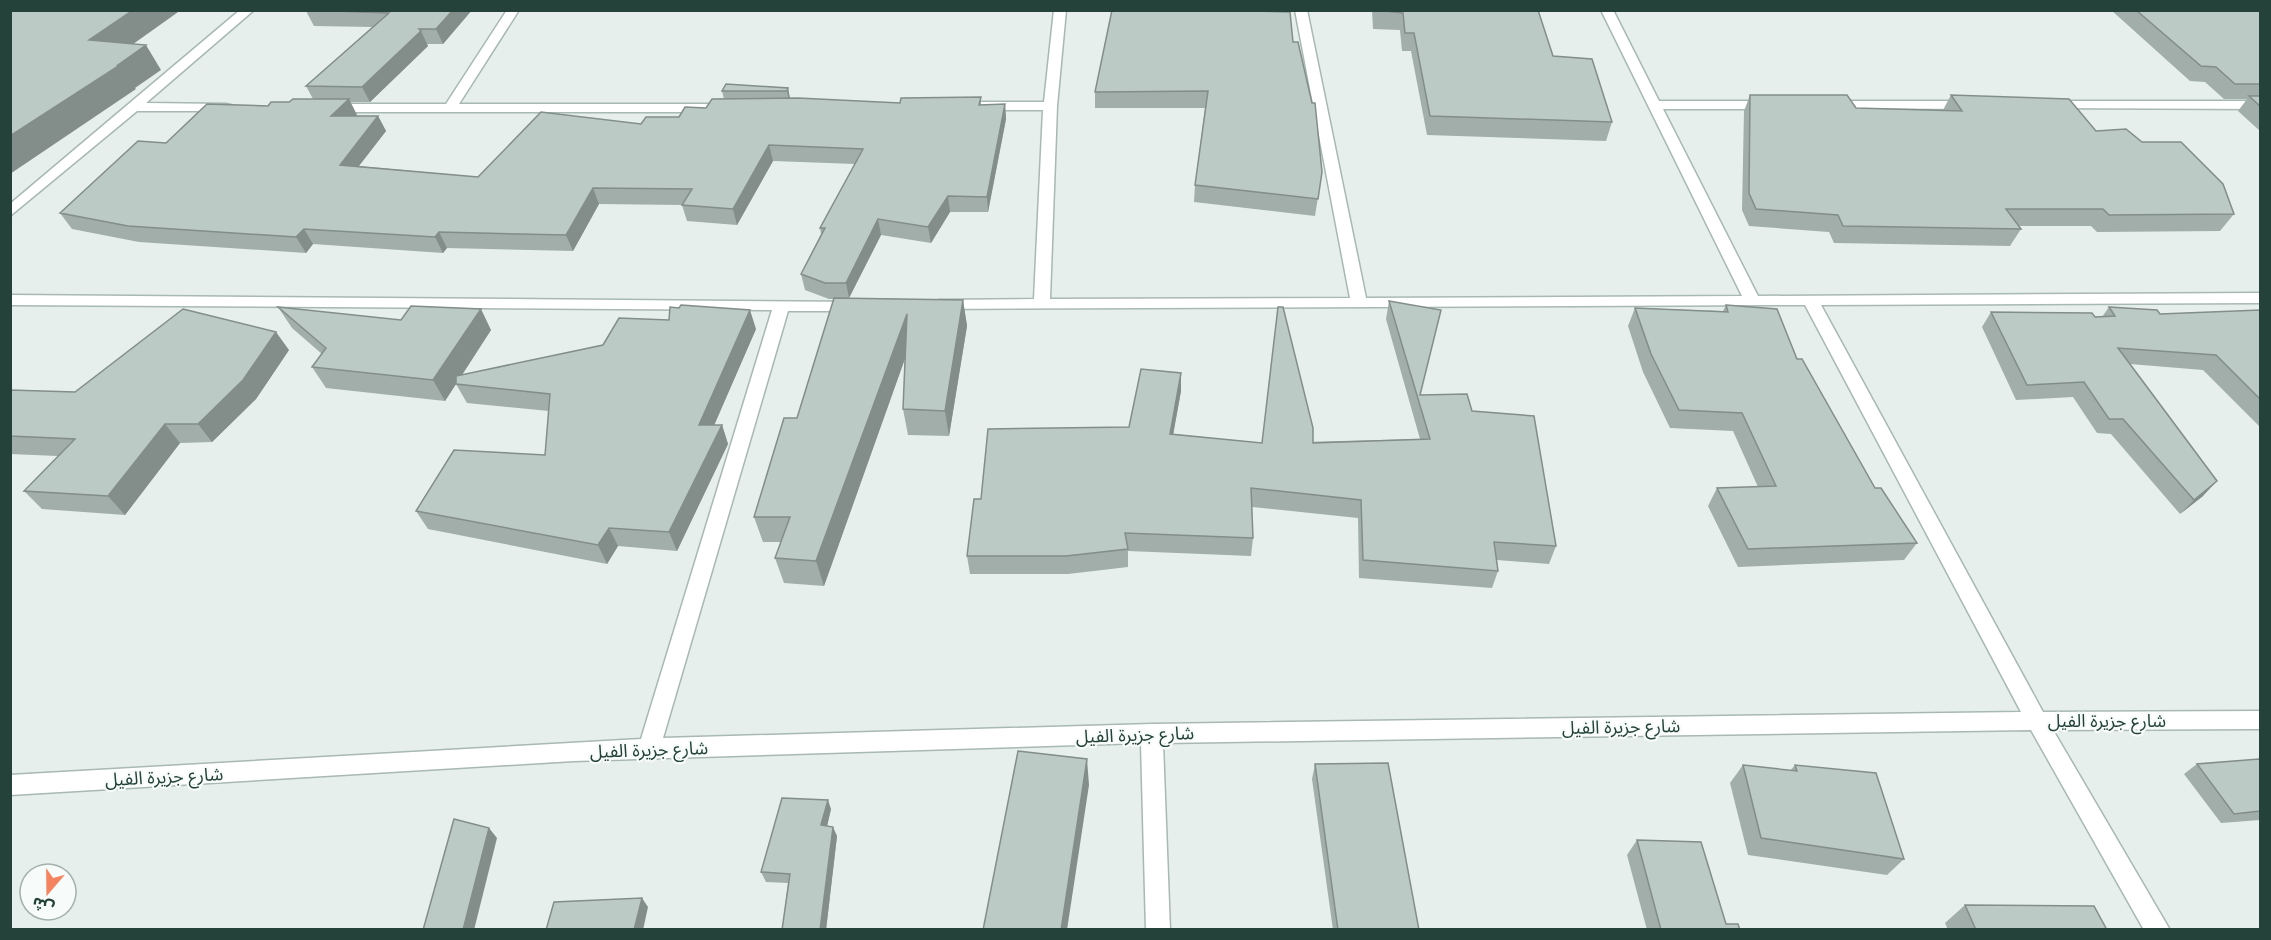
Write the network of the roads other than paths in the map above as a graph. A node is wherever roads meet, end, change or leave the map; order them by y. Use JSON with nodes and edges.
{"nodes":[{"id":1,"x":248,"y":10,"type":"edge"},
{"id":2,"x":513,"y":10,"type":"edge"},
{"id":3,"x":1060,"y":10,"type":"edge"},
{"id":4,"x":1301,"y":10,"type":"edge"},
{"id":5,"x":1607,"y":10,"type":"edge"},
{"id":6,"x":1656,"y":105,"type":"junction"},
{"id":7,"x":1786,"y":105,"type":"edge"},
{"id":8,"x":1810,"y":105,"type":"edge"},
{"id":9,"x":1988,"y":105,"type":"edge"},
{"id":10,"x":2035,"y":105,"type":"edge"},
{"id":11,"x":2260,"y":105,"type":"edge"},
{"id":12,"x":968,"y":106,"type":"edge"},
{"id":13,"x":1050,"y":106,"type":"junction"},
{"id":14,"x":132,"y":107,"type":"junction"},
{"id":15,"x":238,"y":108,"type":"edge"},
{"id":16,"x":320,"y":108,"type":"edge"},
{"id":17,"x":720,"y":108,"type":"edge"},
{"id":18,"x":449,"y":109,"type":"junction"},
{"id":19,"x":10,"y":212,"type":"edge"},
{"id":20,"x":2260,"y":298,"type":"edge"},
{"id":21,"x":10,"y":300,"type":"edge"},
{"id":22,"x":1752,"y":300,"type":"junction"},
{"id":23,"x":1811,"y":301,"type":"junction"},
{"id":24,"x":1359,"y":303,"type":"junction"},
{"id":25,"x":923,"y":305,"type":"edge"},
{"id":26,"x":1042,"y":305,"type":"junction"},
{"id":27,"x":781,"y":306,"type":"junction"},
{"id":28,"x":876,"y":306,"type":"edge"},
{"id":29,"x":2036,"y":720,"type":"junction"},
{"id":30,"x":2260,"y":720,"type":"edge"},
{"id":31,"x":1152,"y":733,"type":"junction"},
{"id":32,"x":649,"y":748,"type":"junction"},
{"id":33,"x":10,"y":785,"type":"edge"},
{"id":34,"x":1158,"y":930,"type":"edge"},
{"id":35,"x":2158,"y":930,"type":"edge"}],
"edges":[{"from":1,"to":14,"type":"street"},
{"from":2,"to":18,"type":"street"},
{"from":3,"to":13,"type":"street"},
{"from":4,"to":24,"type":"street"},
{"from":5,"to":6,"type":"street"},
{"from":6,"to":7,"type":"street"},
{"from":6,"to":22,"type":"street"},
{"from":8,"to":9,"type":"street"},
{"from":10,"to":11,"type":"street"},
{"from":12,"to":13,"type":"street"},
{"from":13,"to":26,"type":"street"},
{"from":14,"to":15,"type":"street"},
{"from":14,"to":19,"type":"street"},
{"from":16,"to":18,"type":"street"},
{"from":17,"to":18,"type":"street"},
{"from":20,"to":23,"type":"street"},
{"from":21,"to":27,"type":"street"},
{"from":22,"to":23,"type":"street"},
{"from":22,"to":24,"type":"street"},
{"from":23,"to":29,"type":"street"},
{"from":24,"to":26,"type":"street"},
{"from":25,"to":26,"type":"street"},
{"from":27,"to":28,"type":"street"},
{"from":27,"to":32,"type":"street"},
{"from":29,"to":30,"type":"street","name":"شارع جزيرة الفيل"},
{"from":29,"to":31,"type":"street","name":"شارع جزيرة الفيل"},
{"from":29,"to":35,"type":"street"},
{"from":31,"to":32,"type":"street","name":"شارع جزيرة الفيل"},
{"from":31,"to":34,"type":"street"},
{"from":32,"to":33,"type":"street","name":"شارع جزيرة الفيل"}]}
